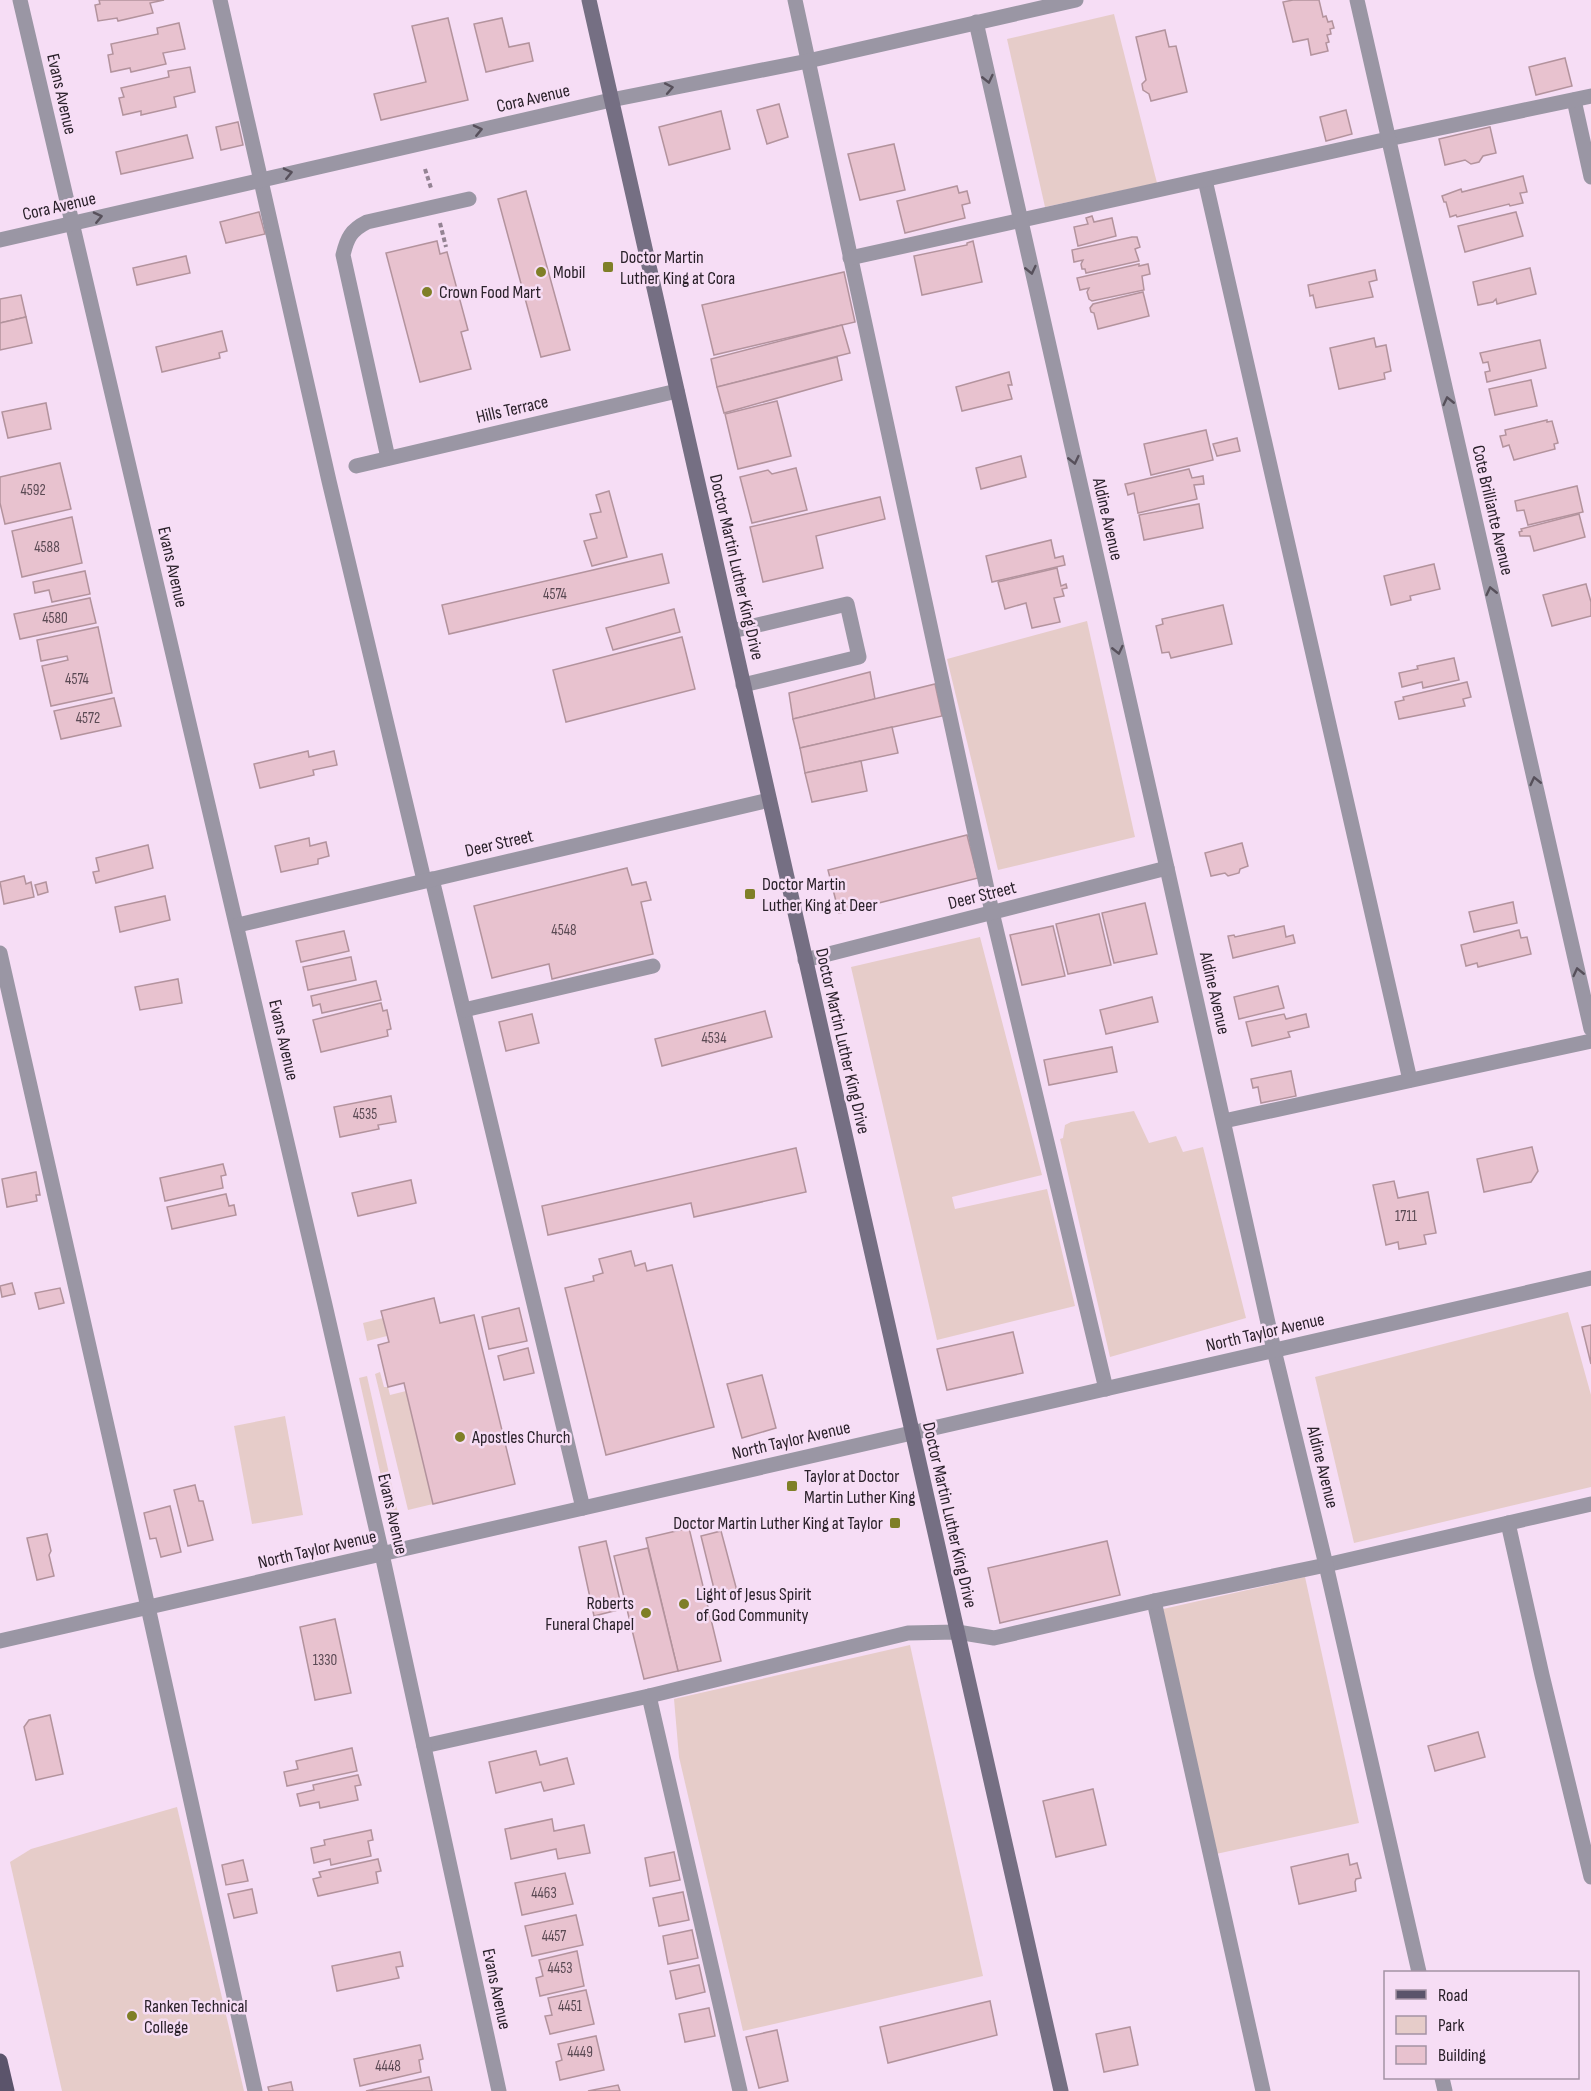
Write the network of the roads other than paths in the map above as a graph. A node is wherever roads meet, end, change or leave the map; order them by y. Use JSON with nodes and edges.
{"nodes":[{"id":1,"x":20,"y":0,"type":"edge"},
{"id":2,"x":220,"y":0,"type":"edge"},
{"id":3,"x":589,"y":0,"type":"edge"},
{"id":4,"x":795,"y":0,"type":"edge"},
{"id":5,"x":1076,"y":0,"type":"edge"},
{"id":6,"x":1357,"y":0,"type":"edge"},
{"id":7,"x":976,"y":22,"type":"junction"},
{"id":8,"x":807,"y":61,"type":"junction"},
{"id":9,"x":1591,"y":96,"type":"edge"},
{"id":10,"x":611,"y":100,"type":"junction"},
{"id":11,"x":1574,"y":100,"type":"junction"},
{"id":12,"x":1388,"y":139,"type":"junction"},
{"id":13,"x":1591,"y":177,"type":"edge"},
{"id":14,"x":260,"y":180,"type":"junction"},
{"id":15,"x":1205,"y":180,"type":"junction"},
{"id":16,"x":470,"y":199,"type":"dead end"},
{"id":17,"x":1020,"y":220,"type":"junction"},
{"id":18,"x":71,"y":223,"type":"junction"},
{"id":19,"x":0,"y":240,"type":"edge"},
{"id":20,"x":850,"y":258,"type":"junction"},
{"id":21,"x":676,"y":391,"type":"junction"},
{"id":22,"x":388,"y":459,"type":"junction"},
{"id":23,"x":356,"y":466,"type":"dead end"},
{"id":24,"x":732,"y":631,"type":"junction"},
{"id":25,"x":743,"y":685,"type":"junction"},
{"id":26,"x":769,"y":800,"type":"junction"},
{"id":27,"x":1167,"y":868,"type":"junction"},
{"id":28,"x":428,"y":880,"type":"junction"},
{"id":29,"x":992,"y":912,"type":"junction"},
{"id":30,"x":238,"y":925,"type":"junction"},
{"id":31,"x":0,"y":953,"type":"edge"},
{"id":32,"x":805,"y":960,"type":"junction"},
{"id":33,"x":653,"y":966,"type":"dead end"},
{"id":34,"x":464,"y":1010,"type":"junction"},
{"id":35,"x":1591,"y":1029,"type":"edge"},
{"id":36,"x":1591,"y":1041,"type":"edge"},
{"id":37,"x":1410,"y":1080,"type":"junction"},
{"id":38,"x":1224,"y":1121,"type":"junction"},
{"id":39,"x":1591,"y":1278,"type":"edge"},
{"id":40,"x":1274,"y":1350,"type":"junction"},
{"id":41,"x":1106,"y":1389,"type":"junction"},
{"id":42,"x":911,"y":1433,"type":"junction"},
{"id":43,"x":1591,"y":1504,"type":"edge"},
{"id":44,"x":583,"y":1508,"type":"junction"},
{"id":45,"x":1508,"y":1523,"type":"junction"},
{"id":46,"x":382,"y":1554,"type":"junction"},
{"id":47,"x":1326,"y":1565,"type":"junction"},
{"id":48,"x":1154,"y":1601,"type":"junction"},
{"id":49,"x":148,"y":1607,"type":"junction"},
{"id":50,"x":957,"y":1632,"type":"junction"},
{"id":51,"x":0,"y":1641,"type":"edge"},
{"id":52,"x":649,"y":1696,"type":"junction"},
{"id":53,"x":424,"y":1746,"type":"junction"},
{"id":54,"x":1591,"y":1877,"type":"edge"},
{"id":55,"x":1419,"y":1971,"type":"edge"},
{"id":56,"x":0,"y":2061,"type":"edge"},
{"id":57,"x":7,"y":2091,"type":"edge"},
{"id":58,"x":255,"y":2091,"type":"edge"},
{"id":59,"x":500,"y":2091,"type":"edge"},
{"id":60,"x":740,"y":2091,"type":"edge"},
{"id":61,"x":1061,"y":2091,"type":"edge"},
{"id":62,"x":1263,"y":2091,"type":"edge"}],
"edges":[{"from":1,"to":18,"type":"street","name":"Evans Avenue"},
{"from":2,"to":14,"type":"street"},
{"from":3,"to":10,"type":"main road","name":"Doctor Martin Luther King Drive"},
{"from":4,"to":8,"type":"street"},
{"from":5,"to":7,"type":"street","name":"Cora Avenue"},
{"from":6,"to":12,"type":"street","name":"Cote Brilliante Avenue"},
{"from":7,"to":8,"type":"street","name":"Cora Avenue"},
{"from":7,"to":17,"type":"street","name":"Aldine Avenue","one_way":true},
{"from":10,"to":8,"type":"street","name":"Cora Avenue","one_way":true},
{"from":8,"to":20,"type":"street"},
{"from":9,"to":11,"type":"street"},
{"from":14,"to":10,"type":"street","name":"Cora Avenue","one_way":true},
{"from":10,"to":21,"type":"main road","name":"Doctor Martin Luther King Drive"},
{"from":11,"to":12,"type":"street"},
{"from":11,"to":13,"type":"street"},
{"from":12,"to":15,"type":"street"},
{"from":35,"to":12,"type":"street","name":"Cote Brilliante Avenue","one_way":true},
{"from":18,"to":14,"type":"street","name":"Cora Avenue","one_way":true},
{"from":14,"to":28,"type":"street"},
{"from":15,"to":17,"type":"street"},
{"from":15,"to":37,"type":"street"},
{"from":16,"to":22,"type":"street"},
{"from":17,"to":20,"type":"street"},
{"from":17,"to":27,"type":"street","name":"Aldine Avenue","one_way":true},
{"from":18,"to":19,"type":"street","name":"Cora Avenue"},
{"from":18,"to":30,"type":"street","name":"Evans Avenue"},
{"from":20,"to":29,"type":"street"},
{"from":21,"to":22,"type":"street","name":"Hills Terrace"},
{"from":21,"to":24,"type":"main road","name":"Doctor Martin Luther King Drive"},
{"from":22,"to":23,"type":"street","name":"Hills Terrace"},
{"from":24,"to":25,"type":"main road","name":"Doctor Martin Luther King Drive"},
{"from":24,"to":25,"type":"street"},
{"from":25,"to":26,"type":"main road","name":"Doctor Martin Luther King Drive"},
{"from":26,"to":28,"type":"street","name":"Deer Street"},
{"from":26,"to":32,"type":"main road","name":"Doctor Martin Luther King Drive"},
{"from":27,"to":29,"type":"street","name":"Deer Street"},
{"from":27,"to":38,"type":"street","name":"Aldine Avenue"},
{"from":28,"to":30,"type":"street","name":"Deer Street"},
{"from":28,"to":34,"type":"street"},
{"from":29,"to":32,"type":"street","name":"Deer Street"},
{"from":29,"to":41,"type":"street"},
{"from":30,"to":46,"type":"street","name":"Evans Avenue"},
{"from":31,"to":49,"type":"street"},
{"from":32,"to":42,"type":"main road","name":"Doctor Martin Luther King Drive"},
{"from":33,"to":34,"type":"street"},
{"from":34,"to":44,"type":"street"},
{"from":36,"to":37,"type":"street"},
{"from":37,"to":38,"type":"street"},
{"from":38,"to":40,"type":"street","name":"Aldine Avenue"},
{"from":39,"to":40,"type":"street","name":"North Taylor Avenue"},
{"from":40,"to":41,"type":"street","name":"North Taylor Avenue"},
{"from":40,"to":47,"type":"street","name":"Aldine Avenue"},
{"from":41,"to":42,"type":"street","name":"North Taylor Avenue"},
{"from":42,"to":44,"type":"street","name":"North Taylor Avenue"},
{"from":42,"to":50,"type":"main road","name":"Doctor Martin Luther King Drive"},
{"from":43,"to":45,"type":"street"},
{"from":44,"to":46,"type":"street","name":"North Taylor Avenue"},
{"from":45,"to":47,"type":"street"},
{"from":45,"to":54,"type":"street"},
{"from":46,"to":49,"type":"street","name":"North Taylor Avenue"},
{"from":46,"to":53,"type":"street","name":"Evans Avenue"},
{"from":47,"to":48,"type":"street"},
{"from":47,"to":55,"type":"street","name":"Aldine Avenue"},
{"from":48,"to":50,"type":"street"},
{"from":48,"to":62,"type":"street"},
{"from":49,"to":51,"type":"street","name":"North Taylor Avenue"},
{"from":49,"to":58,"type":"street"},
{"from":50,"to":52,"type":"street"},
{"from":50,"to":61,"type":"main road","name":"Doctor Martin Luther King Drive"},
{"from":52,"to":53,"type":"street"},
{"from":52,"to":60,"type":"street"},
{"from":53,"to":59,"type":"street","name":"Evans Avenue"},
{"from":56,"to":57,"type":"main road"}]}
